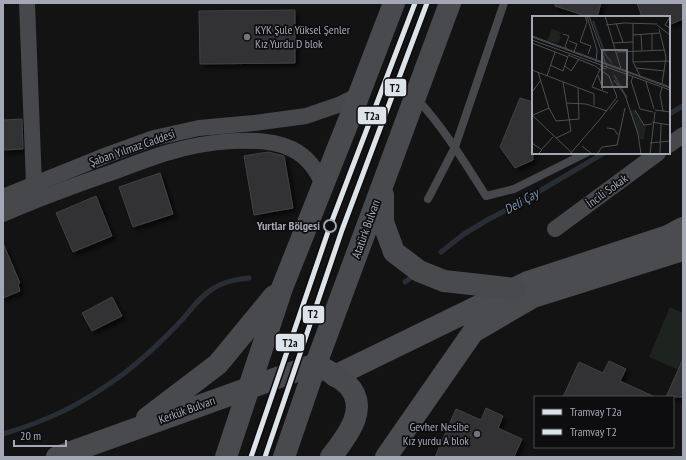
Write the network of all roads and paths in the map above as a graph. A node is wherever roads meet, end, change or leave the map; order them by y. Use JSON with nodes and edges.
{"nodes":[{"id":1,"x":27,"y":3,"type":"edge"},
{"id":2,"x":394,"y":3,"type":"edge"},
{"id":3,"x":450,"y":3,"type":"edge"},
{"id":4,"x":504,"y":3,"type":"edge"},
{"id":5,"x":359,"y":95,"type":"junction"},
{"id":6,"x":415,"y":97,"type":"junction"},
{"id":7,"x":683,"y":135,"type":"edge"},
{"id":8,"x":670,"y":144,"type":"edge"},
{"id":9,"x":455,"y":147,"type":"junction"},
{"id":10,"x":584,"y":154,"type":"edge"},
{"id":11,"x":657,"y":154,"type":"edge"},
{"id":12,"x":383,"y":182,"type":"junction"},
{"id":13,"x":34,"y":184,"type":"junction"},
{"id":14,"x":323,"y":185,"type":"junction"},
{"id":15,"x":3,"y":197,"type":"edge"},
{"id":16,"x":428,"y":199,"type":"dead end"},
{"id":17,"x":3,"y":214,"type":"edge"},
{"id":18,"x":683,"y":228,"type":"edge"},
{"id":19,"x":555,"y":229,"type":"dead end"},
{"id":20,"x":683,"y":250,"type":"edge"},
{"id":21,"x":282,"y":288,"type":"junction"},
{"id":22,"x":515,"y":289,"type":"junction"},
{"id":23,"x":316,"y":364,"type":"junction"},
{"id":24,"x":335,"y":376,"type":"junction"},
{"id":25,"x":249,"y":387,"type":"junction"},
{"id":26,"x":129,"y":432,"type":"junction"},
{"id":27,"x":57,"y":457,"type":"edge"},
{"id":28,"x":91,"y":457,"type":"edge"},
{"id":29,"x":226,"y":457,"type":"edge"},
{"id":30,"x":284,"y":457,"type":"edge"},
{"id":31,"x":331,"y":457,"type":"edge"},
{"id":32,"x":386,"y":457,"type":"edge"}],
"edges":[{"from":1,"to":13,"type":"street"},
{"from":2,"to":5,"type":"main road"},
{"from":3,"to":6,"type":"main road","name":"Atatürk Bulvarı"},
{"from":4,"to":9,"type":"lane"},
{"from":5,"to":13,"type":"street","name":"Şaban Yılmaz Caddesi"},
{"from":5,"to":14,"type":"main road"},
{"from":6,"to":9,"type":"lane"},
{"from":6,"to":12,"type":"main road","name":"Atatürk Bulvarı"},
{"from":7,"to":8,"type":"street"},
{"from":9,"to":10,"type":"lane"},
{"from":9,"to":16,"type":"lane"},
{"from":11,"to":19,"type":"street","name":"İncili Sokak"},
{"from":12,"to":22,"type":"main road"},
{"from":12,"to":23,"type":"main road","name":"Atatürk Bulvarı"},
{"from":13,"to":15,"type":"street","name":"Şaban Yılmaz Caddesi"},
{"from":14,"to":17,"type":"street","name":"Şaban Yılmaz Caddesi"},
{"from":14,"to":21,"type":"main road"},
{"from":18,"to":22,"type":"street"},
{"from":20,"to":32,"type":"street"},
{"from":21,"to":25,"type":"main road"},
{"from":21,"to":26,"type":"main road"},
{"from":22,"to":24,"type":"street"},
{"from":23,"to":24,"type":"main road"},
{"from":23,"to":25,"type":"main road","name":"Kerkük Bulvarı"},
{"from":23,"to":30,"type":"main road","name":"Atatürk Bulvarı"},
{"from":24,"to":31,"type":"main road"},
{"from":25,"to":26,"type":"main road","name":"Kerkük Bulvarı"},
{"from":25,"to":29,"type":"main road"},
{"from":26,"to":27,"type":"main road","name":"Kerkük Bulvarı"},
{"from":26,"to":28,"type":"main road"}]}
